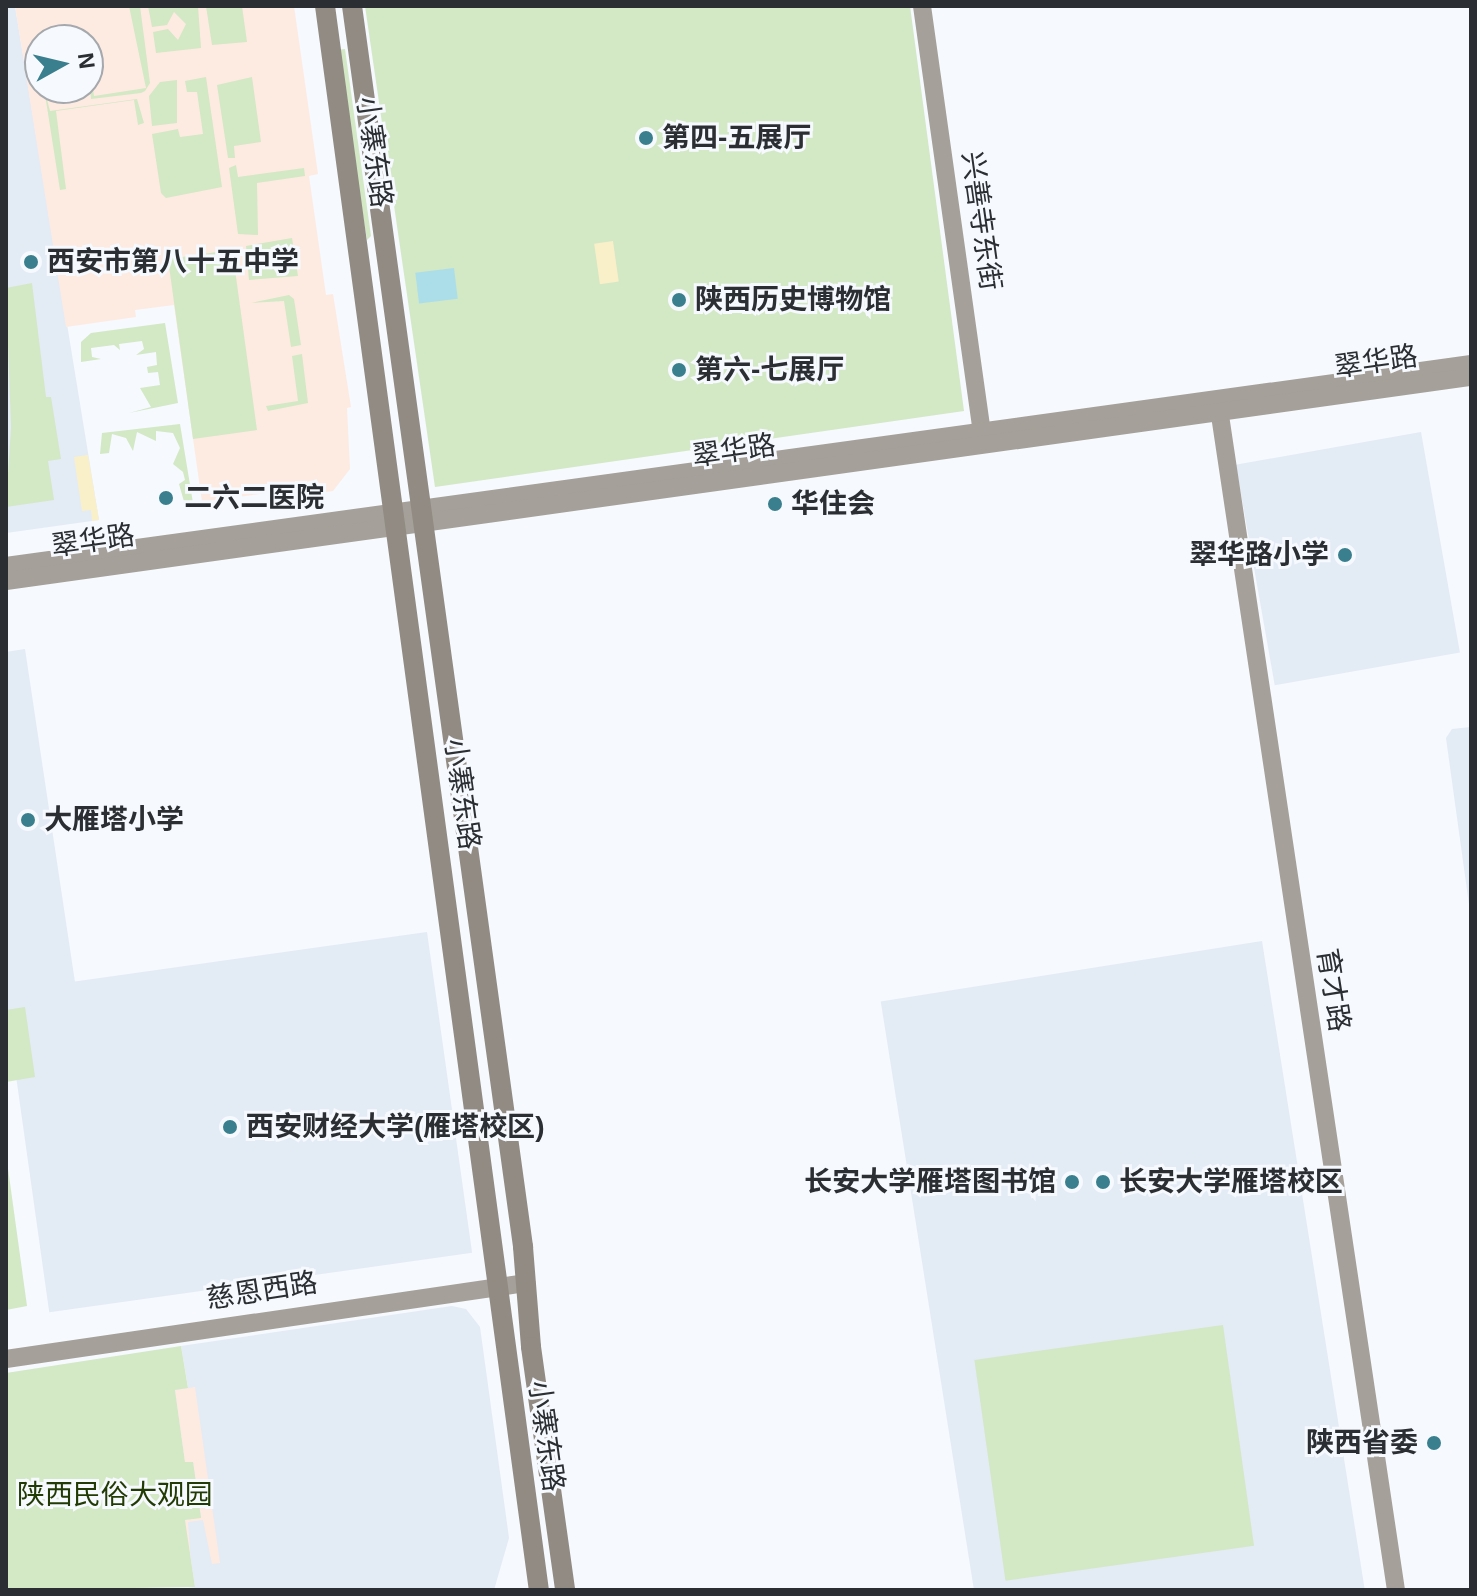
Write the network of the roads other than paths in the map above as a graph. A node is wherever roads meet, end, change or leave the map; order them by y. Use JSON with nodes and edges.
{"nodes":[{"id":1,"x":325,"y":6,"type":"edge"},
{"id":2,"x":352,"y":6,"type":"edge"},
{"id":3,"x":922,"y":6,"type":"edge"},
{"id":4,"x":1471,"y":364,"type":"edge"},
{"id":5,"x":1471,"y":377,"type":"edge"},
{"id":6,"x":1218,"y":405,"type":"junction"},
{"id":7,"x":983,"y":436,"type":"junction"},
{"id":8,"x":423,"y":515,"type":"junction"},
{"id":9,"x":397,"y":519,"type":"junction"},
{"id":10,"x":6,"y":566,"type":"edge"},
{"id":11,"x":6,"y":581,"type":"edge"},
{"id":12,"x":526,"y":1283,"type":"junction"},
{"id":13,"x":500,"y":1286,"type":"junction"},
{"id":14,"x":6,"y":1359,"type":"edge"},
{"id":15,"x":539,"y":1590,"type":"edge"},
{"id":16,"x":565,"y":1590,"type":"edge"},
{"id":17,"x":1396,"y":1590,"type":"edge"}],
"edges":[{"from":1,"to":9,"type":"main road","name":"小寨东路"},
{"from":2,"to":8,"type":"main road","name":"小寨东路"},
{"from":3,"to":7,"type":"main road","name":"兴善寺东街"},
{"from":4,"to":6,"type":"main road","name":"翠华路"},
{"from":5,"to":6,"type":"main road","name":"翠华路"},
{"from":6,"to":7,"type":"main road","name":"翠华路"},
{"from":6,"to":17,"type":"main road","name":"育才路"},
{"from":7,"to":8,"type":"main road","name":"翠华路"},
{"from":8,"to":9,"type":"main road","name":"翠华路"},
{"from":8,"to":12,"type":"main road","name":"小寨东路"},
{"from":9,"to":10,"type":"main road","name":"翠华路"},
{"from":9,"to":11,"type":"main road","name":"翠华路"},
{"from":9,"to":13,"type":"main road","name":"小寨东路"},
{"from":12,"to":13,"type":"main road","name":"慈恩西路"},
{"from":12,"to":16,"type":"main road","name":"小寨东路"},
{"from":13,"to":14,"type":"main road","name":"慈恩西路"},
{"from":13,"to":15,"type":"main road","name":"小寨东路"}]}
